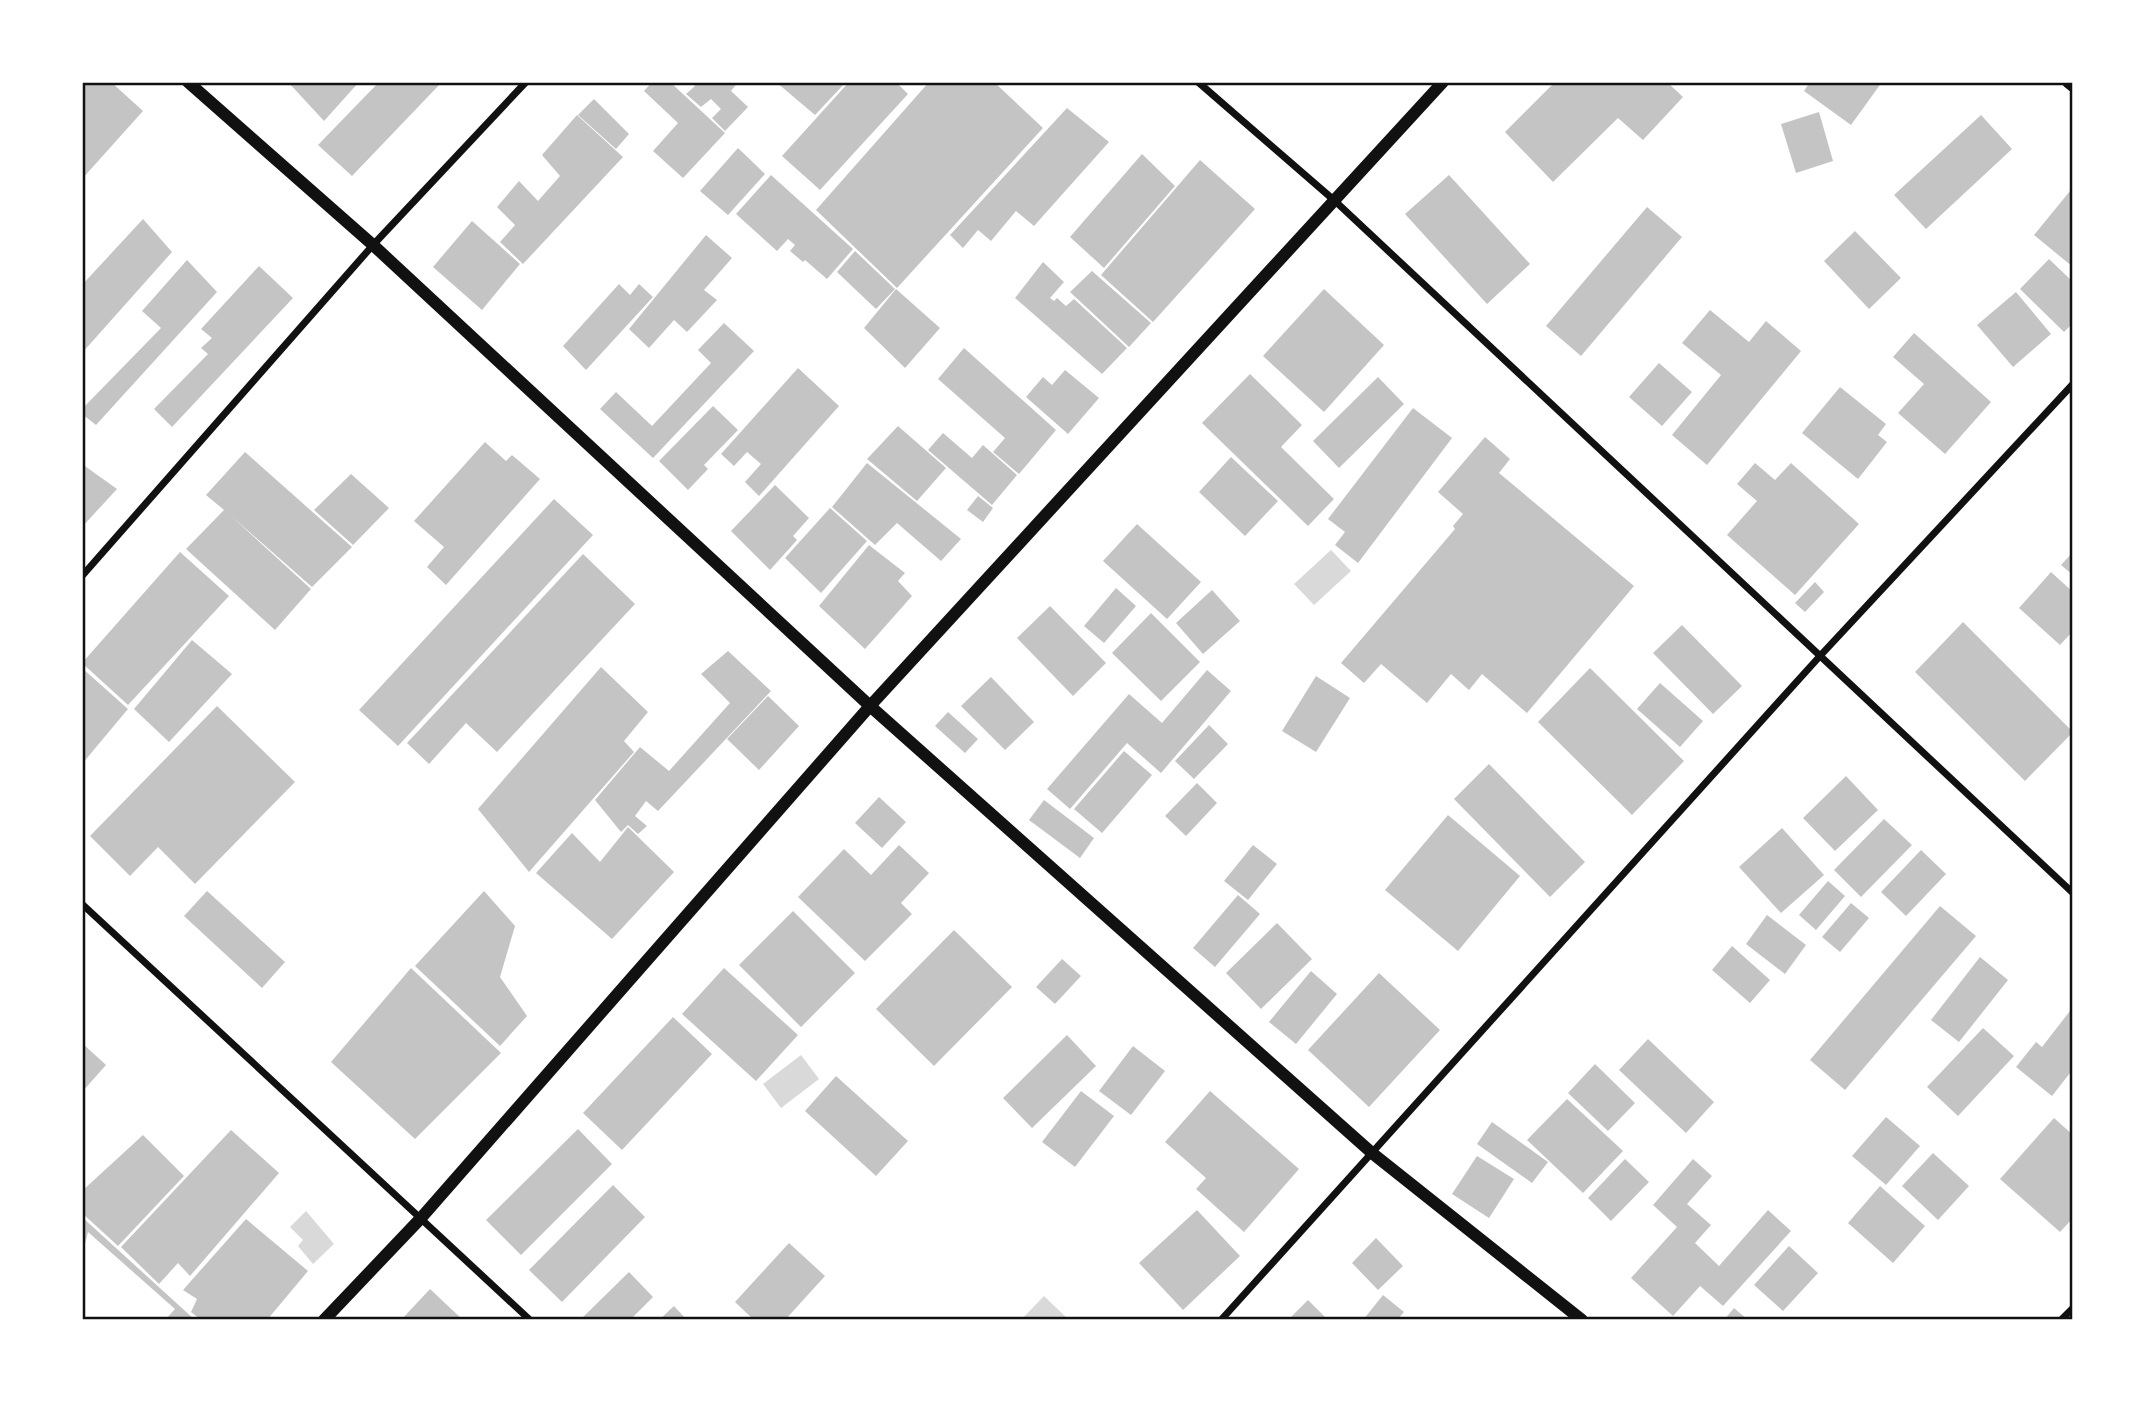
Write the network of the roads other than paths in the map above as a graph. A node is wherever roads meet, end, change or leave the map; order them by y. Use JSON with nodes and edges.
{"nodes":[{"id":1,"x":188,"y":82,"type":"edge"},
{"id":2,"x":526,"y":82,"type":"edge"},
{"id":3,"x":1198,"y":82,"type":"edge"},
{"id":4,"x":1443,"y":82,"type":"edge"},
{"id":5,"x":2068,"y":82,"type":"edge"},
{"id":6,"x":2073,"y":86,"type":"edge"},
{"id":7,"x":1335,"y":201,"type":"junction"},
{"id":8,"x":373,"y":245,"type":"junction"},
{"id":9,"x":2073,"y":384,"type":"edge"},
{"id":10,"x":82,"y":576,"type":"edge"},
{"id":11,"x":1820,"y":656,"type":"junction"},
{"id":12,"x":870,"y":706,"type":"junction"},
{"id":13,"x":2073,"y":893,"type":"edge"},
{"id":14,"x":82,"y":904,"type":"edge"},
{"id":15,"x":1372,"y":1153,"type":"junction"},
{"id":16,"x":421,"y":1218,"type":"junction"},
{"id":17,"x":2073,"y":1308,"type":"edge"},
{"id":18,"x":324,"y":1320,"type":"edge"},
{"id":19,"x":530,"y":1320,"type":"edge"},
{"id":20,"x":1221,"y":1320,"type":"edge"},
{"id":21,"x":1581,"y":1320,"type":"edge"},
{"id":22,"x":2061,"y":1320,"type":"edge"}],
"edges":[{"from":1,"to":8,"type":"street"},
{"from":2,"to":8,"type":"street"},
{"from":3,"to":7,"type":"street"},
{"from":4,"to":7,"type":"street"},
{"from":5,"to":6,"type":"street"},
{"from":7,"to":11,"type":"street"},
{"from":7,"to":12,"type":"street"},
{"from":8,"to":10,"type":"street"},
{"from":8,"to":12,"type":"street"},
{"from":9,"to":11,"type":"street"},
{"from":11,"to":13,"type":"street"},
{"from":11,"to":15,"type":"street"},
{"from":12,"to":15,"type":"street"},
{"from":12,"to":16,"type":"street"},
{"from":14,"to":16,"type":"street"},
{"from":15,"to":20,"type":"street"},
{"from":15,"to":21,"type":"street"},
{"from":16,"to":18,"type":"street"},
{"from":16,"to":19,"type":"street"},
{"from":17,"to":22,"type":"street"}]}
